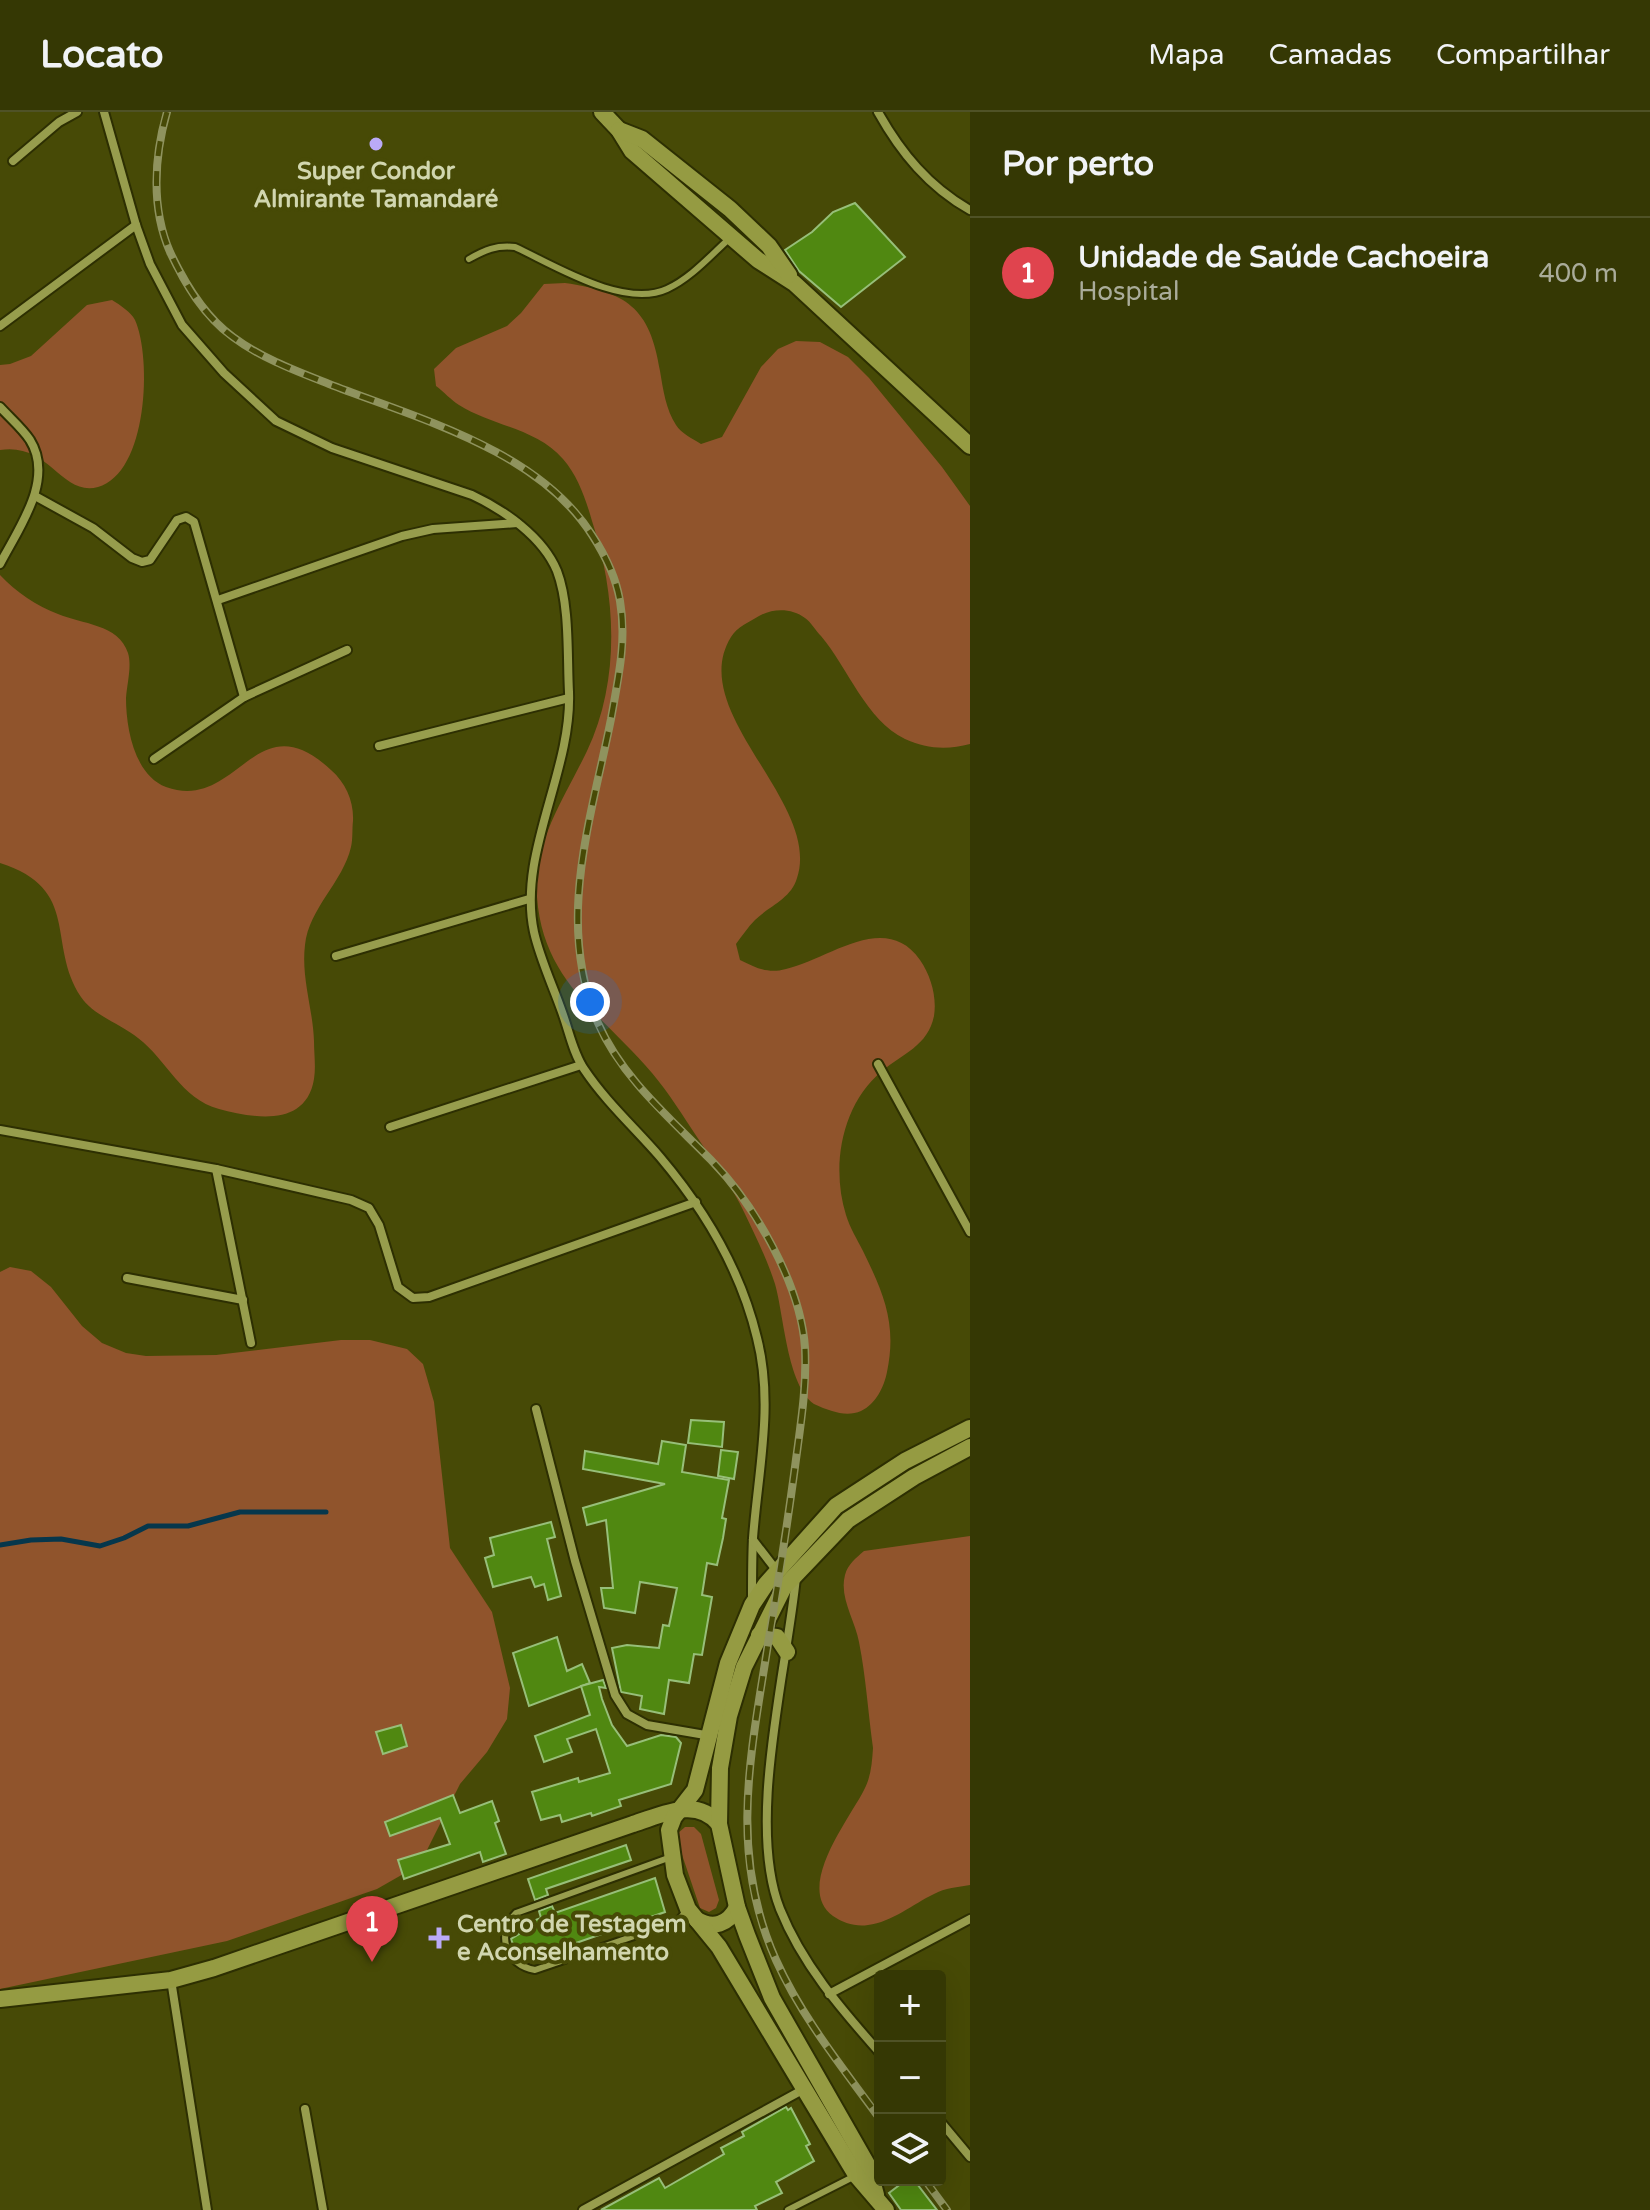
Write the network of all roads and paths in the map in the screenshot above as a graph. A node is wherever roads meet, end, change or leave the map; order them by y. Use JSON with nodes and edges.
{"nodes":[{"id":1,"x":77,"y":112,"type":"edge"},
{"id":2,"x":104,"y":112,"type":"edge"},
{"id":3,"x":602,"y":112,"type":"edge"},
{"id":4,"x":878,"y":112,"type":"edge"},
{"id":5,"x":619,"y":130,"type":"junction"},
{"id":6,"x":13,"y":161,"type":"dead end"},
{"id":7,"x":695,"y":181,"type":"junction"},
{"id":8,"x":671,"y":186,"type":"junction"},
{"id":9,"x":970,"y":210,"type":"edge"},
{"id":10,"x":136,"y":225,"type":"junction"},
{"id":11,"x":731,"y":237,"type":"junction"},
{"id":12,"x":469,"y":259,"type":"dead end"},
{"id":13,"x":794,"y":283,"type":"junction"},
{"id":14,"x":0,"y":326,"type":"edge"},
{"id":15,"x":0,"y":407,"type":"edge"},
{"id":16,"x":970,"y":446,"type":"edge"},
{"id":17,"x":35,"y":496,"type":"junction"},
{"id":18,"x":517,"y":523,"type":"junction"},
{"id":19,"x":0,"y":564,"type":"edge"},
{"id":20,"x":218,"y":600,"type":"junction"},
{"id":21,"x":347,"y":650,"type":"dead end"},
{"id":22,"x":244,"y":697,"type":"junction"},
{"id":23,"x":569,"y":698,"type":"junction"},
{"id":24,"x":379,"y":746,"type":"dead end"},
{"id":25,"x":154,"y":759,"type":"dead end"},
{"id":26,"x":529,"y":899,"type":"junction"},
{"id":27,"x":336,"y":956,"type":"dead end"},
{"id":28,"x":878,"y":1064,"type":"dead end"},
{"id":29,"x":581,"y":1065,"type":"junction"},
{"id":30,"x":390,"y":1127,"type":"dead end"},
{"id":31,"x":0,"y":1130,"type":"edge"},
{"id":32,"x":216,"y":1169,"type":"junction"},
{"id":33,"x":696,"y":1202,"type":"junction"},
{"id":34,"x":970,"y":1232,"type":"edge"},
{"id":35,"x":127,"y":1278,"type":"dead end"},
{"id":36,"x":243,"y":1300,"type":"junction"},
{"id":37,"x":251,"y":1343,"type":"dead end"},
{"id":38,"x":536,"y":1409,"type":"dead end"},
{"id":39,"x":970,"y":1428,"type":"edge"},
{"id":40,"x":970,"y":1447,"type":"edge"},
{"id":41,"x":753,"y":1539,"type":"junction"},
{"id":42,"x":777,"y":1571,"type":"junction"},
{"id":43,"x":797,"y":1573,"type":"junction"},
{"id":44,"x":752,"y":1605,"type":"junction"},
{"id":45,"x":759,"y":1635,"type":"junction"},
{"id":46,"x":787,"y":1652,"type":"junction"},
{"id":47,"x":716,"y":1737,"type":"junction"},
{"id":48,"x":682,"y":1809,"type":"junction"},
{"id":49,"x":633,"y":1824,"type":"junction"},
{"id":50,"x":719,"y":1824,"type":"junction"},
{"id":51,"x":668,"y":1833,"type":"junction"},
{"id":52,"x":671,"y":1857,"type":"junction"},
{"id":53,"x":737,"y":1907,"type":"junction"},
{"id":54,"x":692,"y":1914,"type":"junction"},
{"id":55,"x":970,"y":1919,"type":"edge"},
{"id":56,"x":171,"y":1980,"type":"junction"},
{"id":57,"x":829,"y":1994,"type":"junction"},
{"id":58,"x":0,"y":1999,"type":"edge"},
{"id":59,"x":874,"y":2046,"type":"edge"},
{"id":60,"x":812,"y":2084,"type":"junction"},
{"id":61,"x":305,"y":2109,"type":"dead end"},
{"id":62,"x":946,"y":2128,"type":"edge"},
{"id":63,"x":970,"y":2157,"type":"edge"},
{"id":64,"x":856,"y":2175,"type":"junction"},
{"id":65,"x":882,"y":2204,"type":"edge"},
{"id":66,"x":207,"y":2210,"type":"edge"},
{"id":67,"x":323,"y":2210,"type":"edge"},
{"id":68,"x":583,"y":2210,"type":"edge"},
{"id":69,"x":788,"y":2210,"type":"edge"}],
"edges":[{"from":1,"to":6,"type":"street"},
{"from":2,"to":10,"type":"street"},
{"from":3,"to":5,"type":"main road"},
{"from":4,"to":9,"type":"street"},
{"from":5,"to":7,"type":"main road"},
{"from":5,"to":8,"type":"main road"},
{"from":7,"to":8,"type":"main road"},
{"from":7,"to":13,"type":"main road"},
{"from":8,"to":11,"type":"main road"},
{"from":10,"to":14,"type":"street"},
{"from":10,"to":18,"type":"street"},
{"from":11,"to":12,"type":"lane"},
{"from":11,"to":13,"type":"main road"},
{"from":13,"to":16,"type":"main road"},
{"from":15,"to":17,"type":"street"},
{"from":17,"to":19,"type":"street"},
{"from":17,"to":20,"type":"street"},
{"from":18,"to":20,"type":"street"},
{"from":18,"to":23,"type":"street"},
{"from":20,"to":22,"type":"street"},
{"from":21,"to":22,"type":"street"},
{"from":22,"to":25,"type":"street"},
{"from":23,"to":24,"type":"street"},
{"from":23,"to":26,"type":"street"},
{"from":26,"to":27,"type":"street"},
{"from":26,"to":29,"type":"street"},
{"from":28,"to":34,"type":"street"},
{"from":29,"to":30,"type":"street"},
{"from":29,"to":33,"type":"street"},
{"from":31,"to":32,"type":"street"},
{"from":32,"to":33,"type":"street"},
{"from":32,"to":36,"type":"street"},
{"from":33,"to":41,"type":"street"},
{"from":35,"to":36,"type":"street"},
{"from":36,"to":37,"type":"street"},
{"from":38,"to":47,"type":"street"},
{"from":39,"to":42,"type":"main road"},
{"from":40,"to":43,"type":"main road"},
{"from":41,"to":42,"type":"street"},
{"from":41,"to":44,"type":"street"},
{"from":42,"to":44,"type":"main road"},
{"from":43,"to":45,"type":"main road"},
{"from":43,"to":46,"type":"street"},
{"from":44,"to":47,"type":"main road"},
{"from":45,"to":46,"type":"main road"},
{"from":45,"to":47,"type":"main road"},
{"from":46,"to":57,"type":"street"},
{"from":47,"to":48,"type":"main road"},
{"from":47,"to":50,"type":"main road"},
{"from":48,"to":49,"type":"main road"},
{"from":48,"to":50,"type":"main road"},
{"from":48,"to":51,"type":"main road"},
{"from":49,"to":51,"type":"main road"},
{"from":49,"to":56,"type":"main road"},
{"from":50,"to":53,"type":"main road"},
{"from":51,"to":52,"type":"main road"},
{"from":52,"to":54,"type":"main road"},
{"from":52,"to":54,"type":"lane"},
{"from":53,"to":54,"type":"main road"},
{"from":53,"to":60,"type":"main road"},
{"from":54,"to":60,"type":"main road"},
{"from":55,"to":57,"type":"street"},
{"from":56,"to":58,"type":"main road"},
{"from":56,"to":66,"type":"street"},
{"from":57,"to":59,"type":"street"},
{"from":60,"to":64,"type":"main road"},
{"from":60,"to":65,"type":"main road"},
{"from":60,"to":68,"type":"street"},
{"from":61,"to":67,"type":"street"},
{"from":62,"to":63,"type":"street"},
{"from":64,"to":65,"type":"main road"},
{"from":64,"to":69,"type":"lane"}]}
